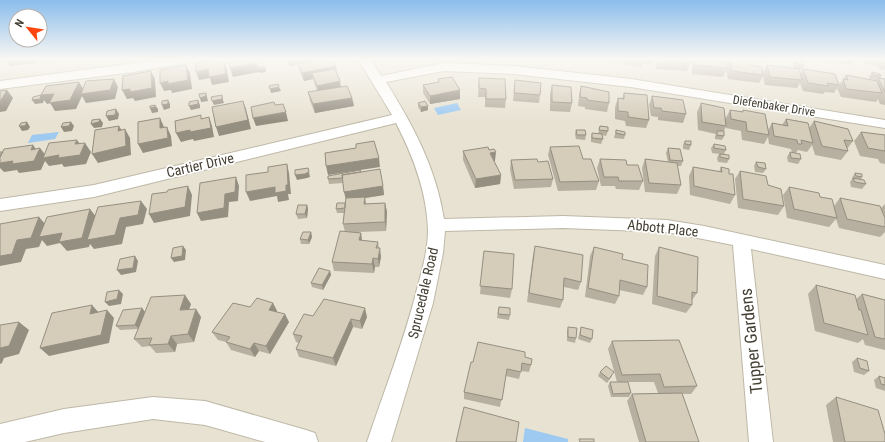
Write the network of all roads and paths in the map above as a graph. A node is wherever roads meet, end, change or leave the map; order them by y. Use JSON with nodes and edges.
{"nodes":[{"id":1,"x":42,"y":80,"type":"edge"},
{"id":2,"x":378,"y":80,"type":"edge"},
{"id":3,"x":601,"y":80,"type":"edge"},
{"id":4,"x":0,"y":85,"type":"edge"},
{"id":5,"x":399,"y":118,"type":"junction"},
{"id":6,"x":885,"y":124,"type":"edge"},
{"id":7,"x":0,"y":205,"type":"edge"},
{"id":8,"x":436,"y":225,"type":"junction"},
{"id":9,"x":741,"y":240,"type":"junction"},
{"id":10,"x":885,"y":272,"type":"edge"},
{"id":11,"x":0,"y":436,"type":"edge"},
{"id":12,"x":306,"y":442,"type":"edge"},
{"id":13,"x":379,"y":442,"type":"edge"},
{"id":14,"x":761,"y":442,"type":"edge"}],
"edges":[{"from":1,"to":4,"type":"street"},
{"from":2,"to":5,"type":"street","name":"Sprucedale Road"},
{"from":3,"to":6,"type":"street","name":"Diefenbaker Drive"},
{"from":5,"to":7,"type":"street","name":"Cartier Drive"},
{"from":5,"to":8,"type":"street","name":"Sprucedale Road"},
{"from":8,"to":9,"type":"street","name":"Abbott Place"},
{"from":8,"to":13,"type":"street","name":"Sprucedale Road"},
{"from":9,"to":10,"type":"street","name":"Abbott Place"},
{"from":9,"to":14,"type":"street","name":"Tupper Gardens"},
{"from":11,"to":12,"type":"street"}]}
